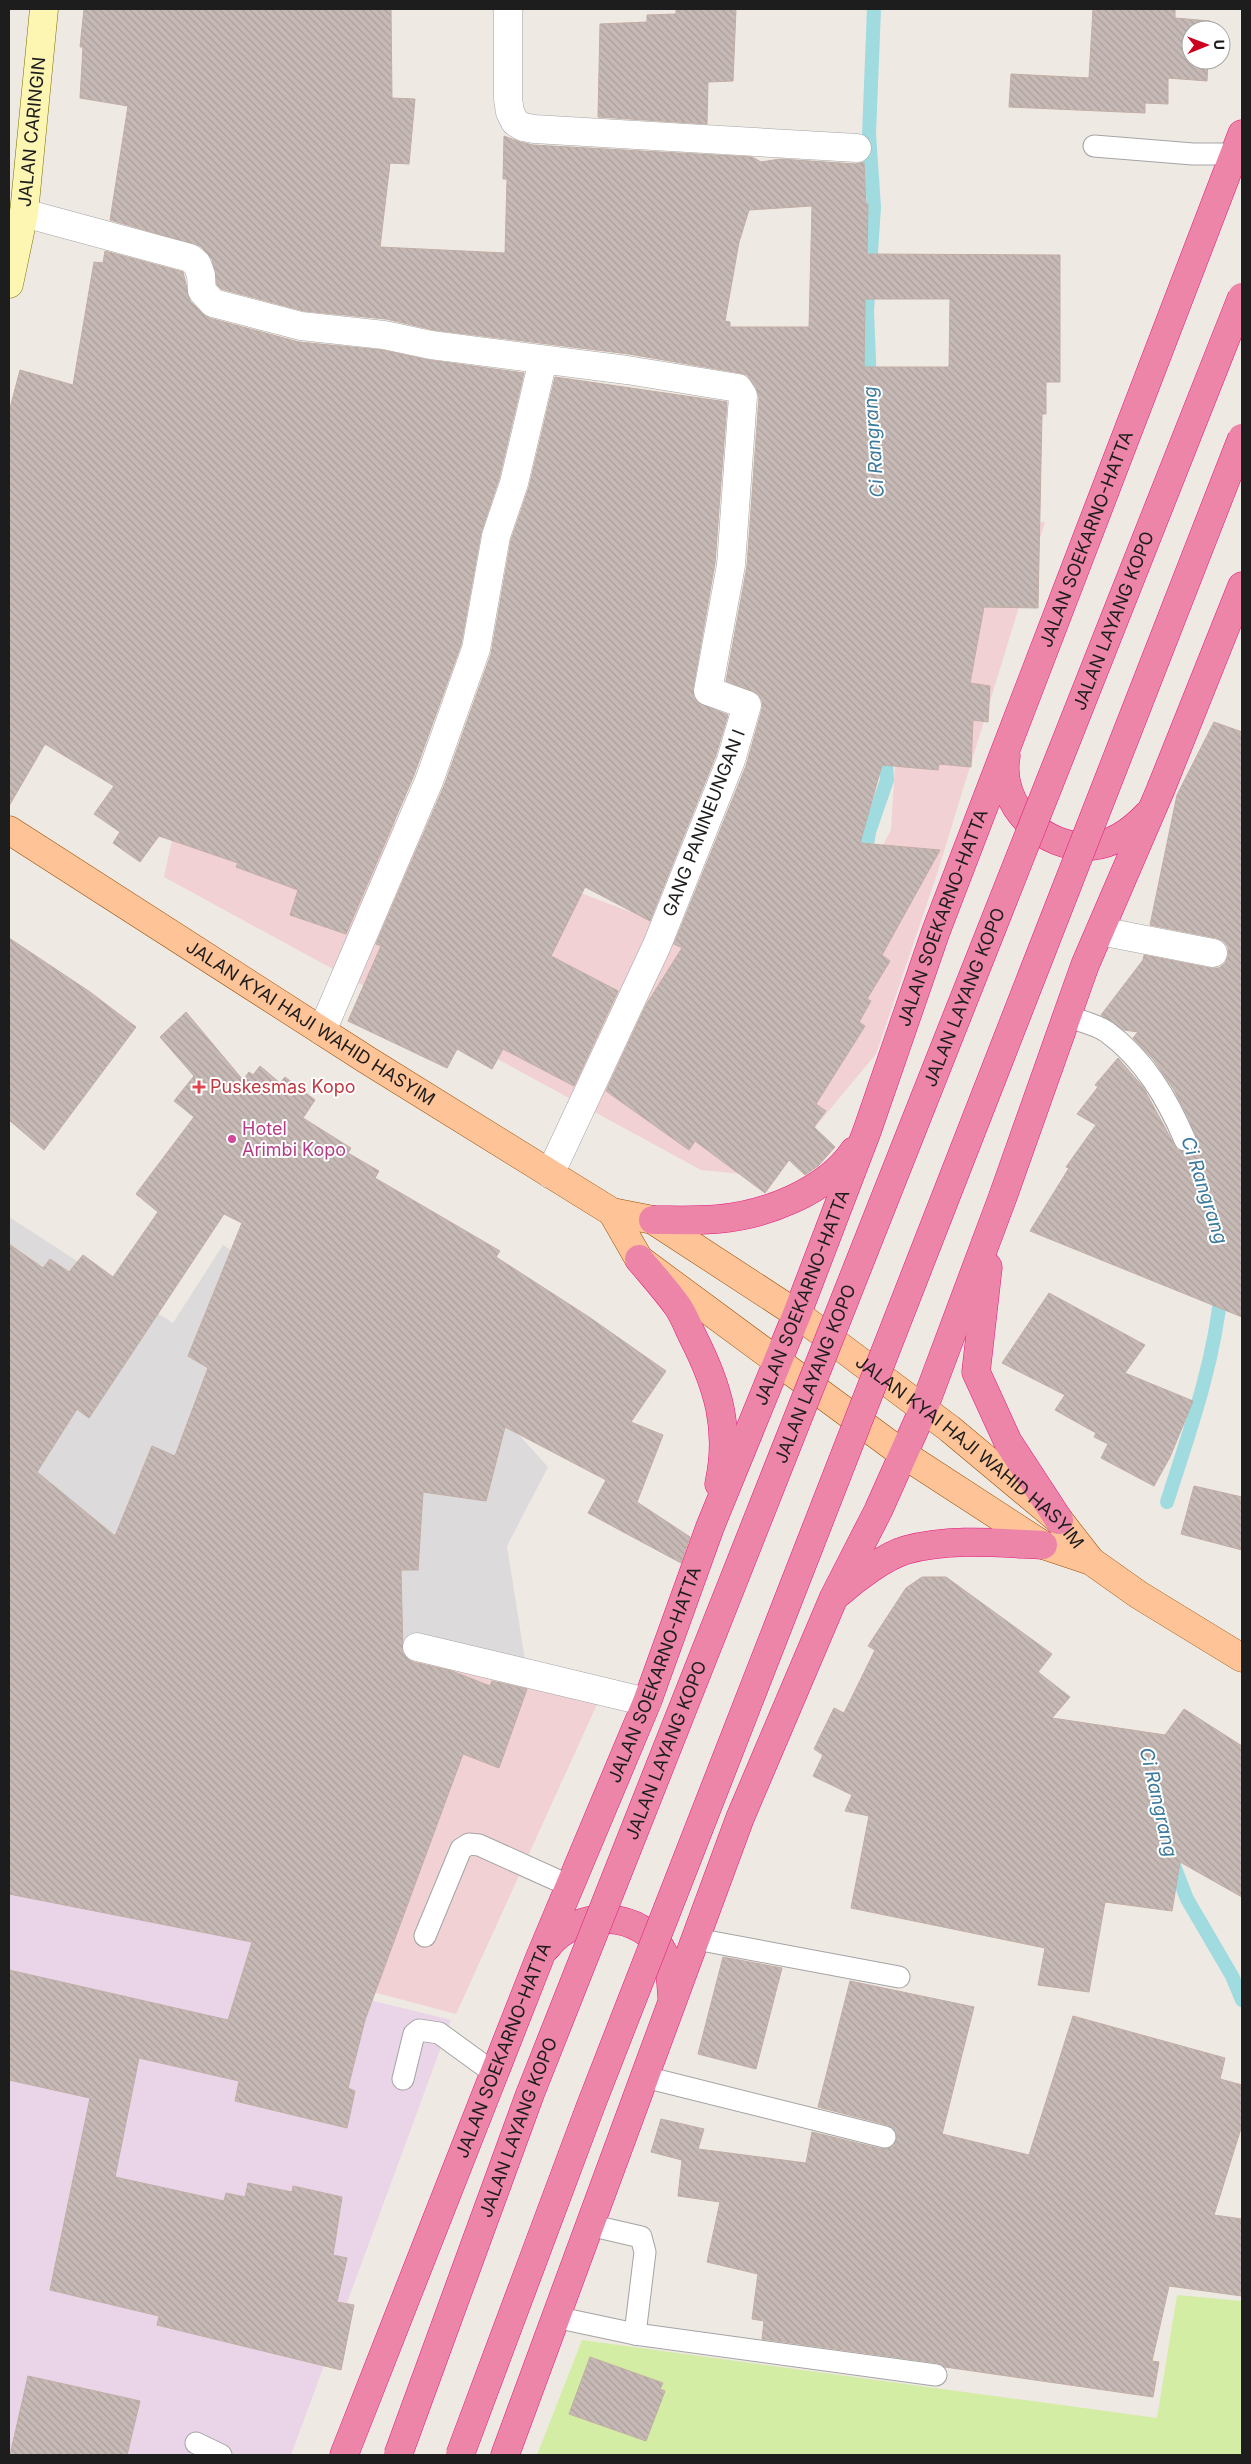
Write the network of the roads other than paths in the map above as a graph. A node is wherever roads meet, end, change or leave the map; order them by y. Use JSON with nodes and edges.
{"nodes":[{"id":1,"x":44,"y":9,"type":"edge"},
{"id":2,"x":508,"y":9,"type":"edge"},
{"id":3,"x":1238,"y":144,"type":"edge"},
{"id":4,"x":1094,"y":146,"type":"dead end"},
{"id":5,"x":857,"y":148,"type":"dead end"},
{"id":6,"x":24,"y":213,"type":"junction"},
{"id":7,"x":9,"y":284,"type":"edge"},
{"id":8,"x":1242,"y":297,"type":"edge"},
{"id":9,"x":544,"y":360,"type":"junction"},
{"id":10,"x":1242,"y":438,"type":"edge"},
{"id":11,"x":1242,"y":586,"type":"edge"},
{"id":12,"x":1008,"y":742,"type":"junction"},
{"id":13,"x":1160,"y":791,"type":"junction"},
{"id":14,"x":9,"y":830,"type":"edge"},
{"id":15,"x":1100,"y":931,"type":"junction"},
{"id":16,"x":1213,"y":953,"type":"dead end"},
{"id":17,"x":1067,"y":1016,"type":"junction"},
{"id":18,"x":322,"y":1032,"type":"junction"},
{"id":19,"x":867,"y":1131,"type":"junction"},
{"id":20,"x":1185,"y":1140,"type":"dead end"},
{"id":21,"x":550,"y":1174,"type":"junction"},
{"id":22,"x":1002,"y":1199,"type":"junction"},
{"id":23,"x":612,"y":1212,"type":"junction"},
{"id":24,"x":653,"y":1220,"type":"junction"},
{"id":25,"x":639,"y":1259,"type":"junction"},
{"id":26,"x":797,"y":1314,"type":"junction"},
{"id":27,"x":778,"y":1362,"type":"junction"},
{"id":28,"x":923,"y":1410,"type":"junction"},
{"id":29,"x":903,"y":1454,"type":"junction"},
{"id":30,"x":1058,"y":1520,"type":"junction"},
{"id":31,"x":710,"y":1527,"type":"junction"},
{"id":32,"x":1043,"y":1545,"type":"junction"},
{"id":33,"x":1091,"y":1561,"type":"junction"},
{"id":34,"x":834,"y":1597,"type":"junction"},
{"id":35,"x":417,"y":1647,"type":"dead end"},
{"id":36,"x":1242,"y":1658,"type":"edge"},
{"id":37,"x":647,"y":1702,"type":"junction"},
{"id":38,"x":570,"y":1886,"type":"junction"},
{"id":39,"x":425,"y":1936,"type":"dead end"},
{"id":40,"x":696,"y":1940,"type":"junction"},
{"id":41,"x":540,"y":1957,"type":"junction"},
{"id":42,"x":899,"y":1977,"type":"dead end"},
{"id":43,"x":666,"y":2018,"type":"junction"},
{"id":44,"x":494,"y":2073,"type":"junction"},
{"id":45,"x":645,"y":2077,"type":"junction"},
{"id":46,"x":403,"y":2080,"type":"dead end"},
{"id":47,"x":885,"y":2138,"type":"dead end"},
{"id":48,"x":589,"y":2225,"type":"junction"},
{"id":49,"x":555,"y":2318,"type":"junction"},
{"id":50,"x":635,"y":2334,"type":"junction"},
{"id":51,"x":936,"y":2375,"type":"dead end"},
{"id":52,"x":196,"y":2443,"type":"dead end"},
{"id":53,"x":221,"y":2455,"type":"edge"},
{"id":54,"x":344,"y":2455,"type":"edge"},
{"id":55,"x":398,"y":2455,"type":"edge"},
{"id":56,"x":460,"y":2455,"type":"edge"},
{"id":57,"x":505,"y":2455,"type":"edge"}],
"edges":[{"from":1,"to":6,"type":"main road","name":"JALAN CARINGIN"},
{"from":2,"to":5,"type":"street"},
{"from":3,"to":4,"type":"lane"},
{"from":3,"to":12,"type":"highway","name":"JALAN SOEKARNO-HATTA"},
{"from":6,"to":7,"type":"main road","name":"JALAN CARINGIN"},
{"from":6,"to":9,"type":"street"},
{"from":8,"to":55,"type":"highway","name":"JALAN LAYANG KOPO","bridge":true},
{"from":9,"to":18,"type":"street"},
{"from":9,"to":21,"type":"street","name":"GANG PANINEUNGAN I"},
{"from":10,"to":56,"type":"highway","bridge":true},
{"from":11,"to":13,"type":"highway"},
{"from":12,"to":13,"type":"highway"},
{"from":12,"to":19,"type":"highway","name":"JALAN SOEKARNO-HATTA"},
{"from":13,"to":15,"type":"highway"},
{"from":14,"to":18,"type":"main road","name":"JALAN KYAI HAJI WAHID HASYIM"},
{"from":15,"to":16,"type":"street"},
{"from":15,"to":17,"type":"highway"},
{"from":17,"to":20,"type":"lane"},
{"from":17,"to":22,"type":"highway"},
{"from":18,"to":21,"type":"main road","name":"JALAN KYAI HAJI WAHID HASYIM"},
{"from":19,"to":24,"type":"highway"},
{"from":19,"to":26,"type":"highway","name":"JALAN SOEKARNO-HATTA"},
{"from":21,"to":23,"type":"main road","name":"JALAN KYAI HAJI WAHID HASYIM"},
{"from":22,"to":28,"type":"highway"},
{"from":22,"to":30,"type":"highway"},
{"from":23,"to":24,"type":"main road","name":"JALAN KYAI HAJI WAHID HASYIM"},
{"from":23,"to":25,"type":"main road","name":"JALAN KYAI HAJI WAHID HASYIM"},
{"from":24,"to":26,"type":"main road","name":"JALAN KYAI HAJI WAHID HASYIM"},
{"from":25,"to":27,"type":"main road","name":"JALAN KYAI HAJI WAHID HASYIM"},
{"from":25,"to":31,"type":"highway"},
{"from":26,"to":27,"type":"highway","name":"JALAN SOEKARNO-HATTA"},
{"from":26,"to":28,"type":"main road","name":"JALAN KYAI HAJI WAHID HASYIM"},
{"from":27,"to":29,"type":"main road","name":"JALAN KYAI HAJI WAHID HASYIM"},
{"from":27,"to":31,"type":"highway","name":"JALAN SOEKARNO-HATTA"},
{"from":28,"to":29,"type":"highway"},
{"from":28,"to":30,"type":"main road","name":"JALAN KYAI HAJI WAHID HASYIM"},
{"from":29,"to":32,"type":"main road","name":"JALAN KYAI HAJI WAHID HASYIM"},
{"from":29,"to":34,"type":"highway"},
{"from":30,"to":33,"type":"main road","name":"JALAN KYAI HAJI WAHID HASYIM"},
{"from":31,"to":37,"type":"highway","name":"JALAN SOEKARNO-HATTA"},
{"from":32,"to":33,"type":"main road","name":"JALAN KYAI HAJI WAHID HASYIM"},
{"from":32,"to":34,"type":"highway"},
{"from":33,"to":36,"type":"main road","name":"JALAN KYAI HAJI WAHID HASYIM"},
{"from":34,"to":40,"type":"highway"},
{"from":35,"to":37,"type":"street"},
{"from":37,"to":38,"type":"highway","name":"JALAN SOEKARNO-HATTA"},
{"from":38,"to":39,"type":"lane"},
{"from":38,"to":41,"type":"highway","name":"JALAN SOEKARNO-HATTA"},
{"from":40,"to":42,"type":"lane"},
{"from":40,"to":43,"type":"highway"},
{"from":41,"to":43,"type":"highway"},
{"from":41,"to":44,"type":"highway","name":"JALAN SOEKARNO-HATTA"},
{"from":43,"to":45,"type":"highway"},
{"from":44,"to":46,"type":"lane"},
{"from":44,"to":54,"type":"highway","name":"JALAN SOEKARNO-HATTA"},
{"from":45,"to":47,"type":"lane"},
{"from":45,"to":48,"type":"highway"},
{"from":48,"to":49,"type":"highway"},
{"from":48,"to":50,"type":"lane"},
{"from":49,"to":50,"type":"lane"},
{"from":49,"to":57,"type":"highway"},
{"from":50,"to":51,"type":"lane"},
{"from":52,"to":53,"type":"lane"}]}
